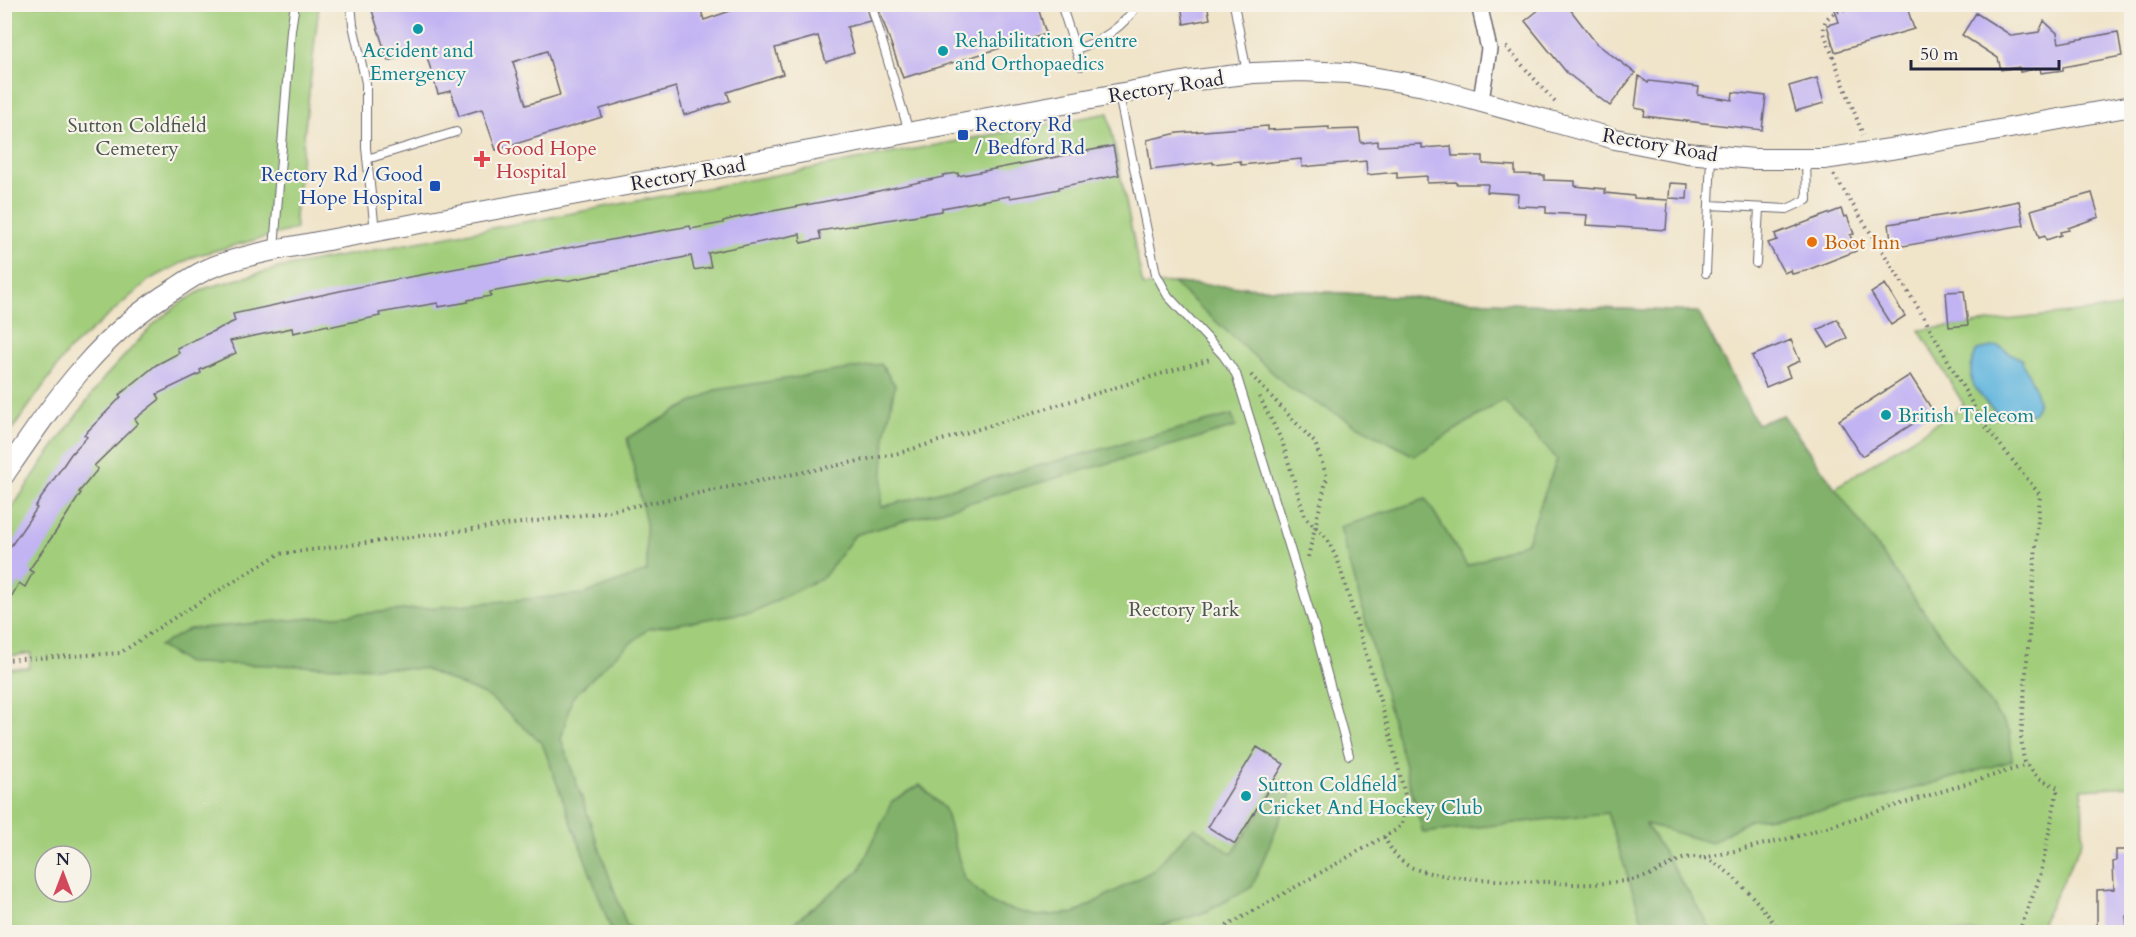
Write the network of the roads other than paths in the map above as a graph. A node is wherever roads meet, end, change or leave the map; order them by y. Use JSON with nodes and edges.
{"nodes":[{"id":1,"x":295,"y":4,"type":"edge"},
{"id":2,"x":351,"y":4,"type":"edge"},
{"id":3,"x":872,"y":4,"type":"edge"},
{"id":4,"x":1061,"y":4,"type":"edge"},
{"id":5,"x":1138,"y":4,"type":"edge"},
{"id":6,"x":1234,"y":4,"type":"edge"},
{"id":7,"x":1479,"y":4,"type":"edge"},
{"id":8,"x":1075,"y":49,"type":"junction"},
{"id":9,"x":1081,"y":66,"type":"dead end"},
{"id":10,"x":1247,"y":74,"type":"junction"},
{"id":11,"x":1119,"y":94,"type":"junction"},
{"id":12,"x":1481,"y":100,"type":"junction"},
{"id":13,"x":2132,"y":106,"type":"edge"},
{"id":14,"x":456,"y":132,"type":"dead end"},
{"id":15,"x":909,"y":133,"type":"junction"},
{"id":16,"x":1711,"y":155,"type":"junction"},
{"id":17,"x":367,"y":159,"type":"junction"},
{"id":18,"x":1815,"y":159,"type":"junction"},
{"id":19,"x":1709,"y":206,"type":"junction"},
{"id":20,"x":1759,"y":208,"type":"junction"},
{"id":21,"x":375,"y":232,"type":"junction"},
{"id":22,"x":274,"y":250,"type":"junction"},
{"id":23,"x":1756,"y":263,"type":"dead end"},
{"id":24,"x":1706,"y":273,"type":"dead end"},
{"id":25,"x":4,"y":475,"type":"edge"},
{"id":26,"x":1348,"y":754,"type":"dead end"}],
"edges":[{"from":1,"to":22,"type":"lane"},
{"from":2,"to":17,"type":"lane"},
{"from":3,"to":15,"type":"lane"},
{"from":4,"to":8,"type":"lane"},
{"from":5,"to":8,"type":"lane"},
{"from":6,"to":10,"type":"lane"},
{"from":7,"to":12,"type":"street"},
{"from":8,"to":9,"type":"lane"},
{"from":10,"to":11,"type":"street","name":"Rectory Road"},
{"from":10,"to":12,"type":"street","name":"Rectory Road"},
{"from":11,"to":15,"type":"street","name":"Rectory Road"},
{"from":11,"to":26,"type":"lane"},
{"from":12,"to":16,"type":"street","name":"Rectory Road"},
{"from":13,"to":18,"type":"street","name":"Rectory Road"},
{"from":14,"to":17,"type":"lane"},
{"from":15,"to":21,"type":"street","name":"Rectory Road"},
{"from":16,"to":18,"type":"street","name":"Rectory Road"},
{"from":16,"to":19,"type":"lane"},
{"from":17,"to":21,"type":"lane"},
{"from":18,"to":20,"type":"lane"},
{"from":19,"to":20,"type":"lane"},
{"from":19,"to":24,"type":"lane"},
{"from":20,"to":23,"type":"lane"},
{"from":21,"to":22,"type":"street","name":"Rectory Road"},
{"from":22,"to":25,"type":"street","name":"Rectory Road"}]}
